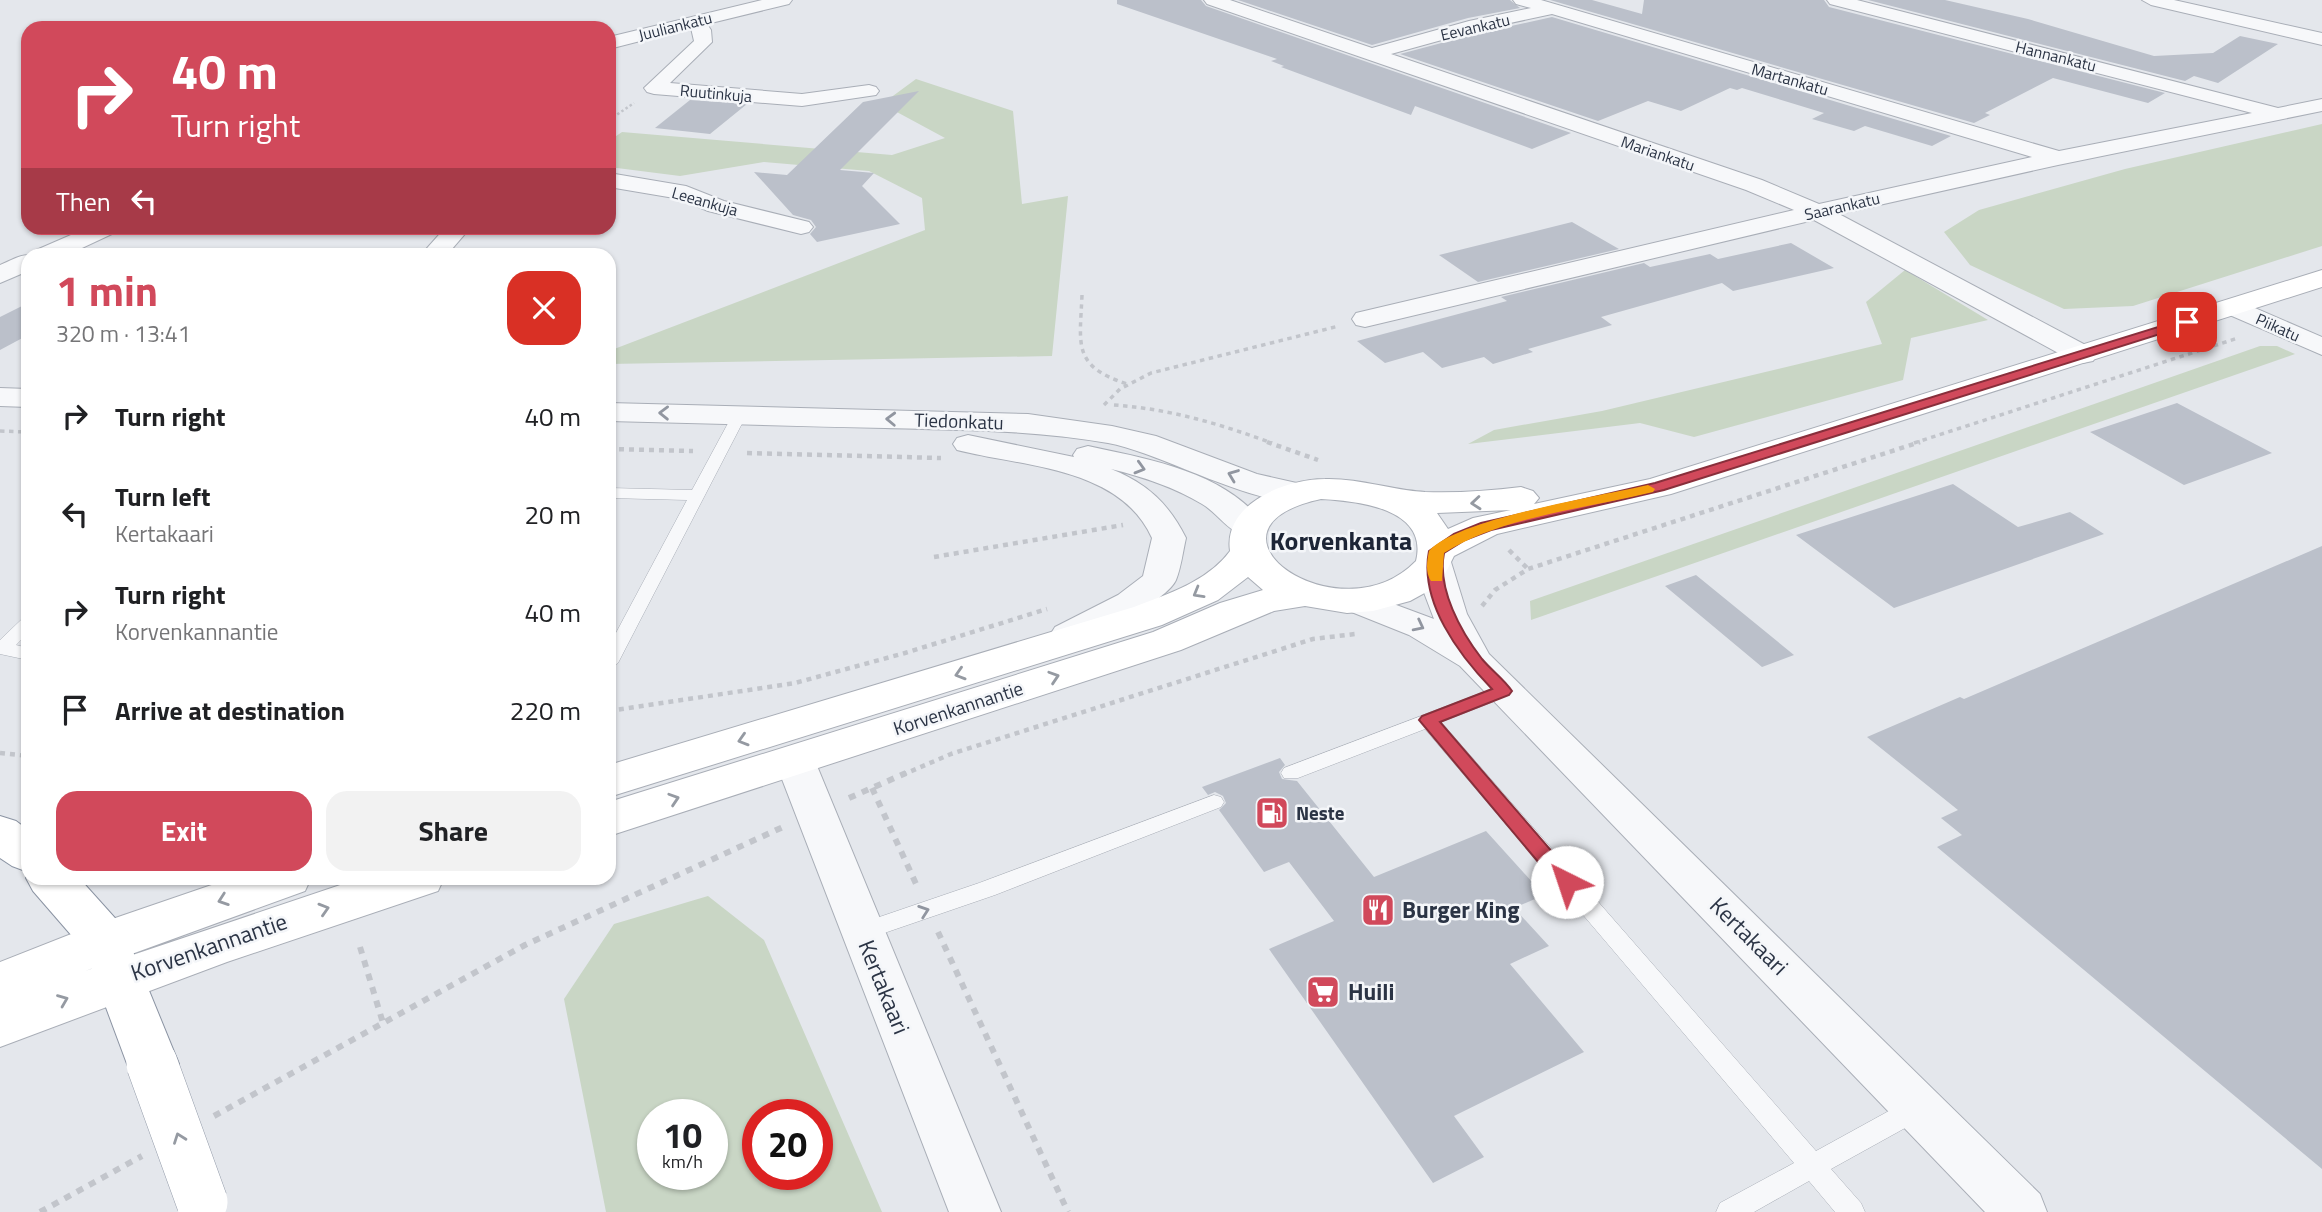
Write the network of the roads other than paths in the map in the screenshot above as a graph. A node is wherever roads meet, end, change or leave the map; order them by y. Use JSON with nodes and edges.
{"nodes":[{"id":1,"x":783,"y":0,"type":"edge"},
{"id":2,"x":1213,"y":0,"type":"edge"},
{"id":3,"x":1522,"y":0,"type":"edge"},
{"id":4,"x":1579,"y":0,"type":"edge"},
{"id":5,"x":1836,"y":0,"type":"edge"},
{"id":6,"x":2151,"y":0,"type":"edge"},
{"id":7,"x":1552,"y":9,"type":"junction"},
{"id":8,"x":695,"y":21,"type":"junction"},
{"id":9,"x":2322,"y":39,"type":"edge"},
{"id":10,"x":616,"y":41,"type":"edge"},
{"id":11,"x":1371,"y":54,"type":"junction"},
{"id":12,"x":869,"y":91,"type":"dead end"},
{"id":13,"x":2322,"y":105,"type":"edge"},
{"id":14,"x":2277,"y":113,"type":"junction"},
{"id":15,"x":2058,"y":158,"type":"junction"},
{"id":16,"x":616,"y":181,"type":"edge"},
{"id":17,"x":1817,"y":212,"type":"junction"},
{"id":18,"x":801,"y":227,"type":"dead end"},
{"id":19,"x":90,"y":235,"type":"edge"},
{"id":20,"x":452,"y":235,"type":"edge"},
{"id":21,"x":61,"y":248,"type":"edge"},
{"id":22,"x":439,"y":248,"type":"edge"},
{"id":23,"x":21,"y":265,"type":"edge"},
{"id":24,"x":0,"y":275,"type":"edge"},
{"id":25,"x":2322,"y":278,"type":"edge"},
{"id":26,"x":2234,"y":307,"type":"junction"},
{"id":27,"x":1365,"y":319,"type":"road end"},
{"id":28,"x":2322,"y":347,"type":"edge"},
{"id":29,"x":2083,"y":355,"type":"junction"},
{"id":30,"x":0,"y":397,"type":"edge"},
{"id":31,"x":21,"y":398,"type":"edge"},
{"id":32,"x":616,"y":413,"type":"edge"},
{"id":33,"x":0,"y":416,"type":"edge"},
{"id":34,"x":21,"y":417,"type":"edge"},
{"id":35,"x":616,"y":434,"type":"edge"},
{"id":36,"x":729,"y":435,"type":"junction"},
{"id":37,"x":956,"y":451,"type":"junction"},
{"id":38,"x":1737,"y":461,"type":"junction"},
{"id":39,"x":616,"y":492,"type":"edge"},
{"id":40,"x":1299,"y":492,"type":"junction"},
{"id":41,"x":697,"y":495,"type":"junction"},
{"id":42,"x":1392,"y":500,"type":"junction"},
{"id":43,"x":1249,"y":538,"type":"junction"},
{"id":44,"x":1435,"y":557,"type":"junction"},
{"id":45,"x":1304,"y":594,"type":"junction"},
{"id":46,"x":1356,"y":601,"type":"junction"},
{"id":47,"x":1436,"y":622,"type":"junction"},
{"id":48,"x":21,"y":629,"type":"edge"},
{"id":49,"x":1,"y":648,"type":"edge"},
{"id":50,"x":616,"y":650,"type":"edge"},
{"id":51,"x":21,"y":652,"type":"edge"},
{"id":52,"x":1020,"y":656,"type":"junction"},
{"id":53,"x":1490,"y":676,"type":"junction"},
{"id":54,"x":1428,"y":720,"type":"junction"},
{"id":55,"x":795,"y":761,"type":"junction"},
{"id":56,"x":1291,"y":773,"type":"dead end"},
{"id":57,"x":616,"y":779,"type":"edge"},
{"id":58,"x":1214,"y":803,"type":"dead end"},
{"id":59,"x":616,"y":818,"type":"edge"},
{"id":60,"x":0,"y":834,"type":"edge"},
{"id":61,"x":21,"y":849,"type":"edge"},
{"id":62,"x":56,"y":885,"type":"edge"},
{"id":63,"x":273,"y":885,"type":"edge"},
{"id":64,"x":399,"y":885,"type":"edge"},
{"id":65,"x":861,"y":932,"type":"junction"},
{"id":66,"x":114,"y":959,"type":"junction"},
{"id":67,"x":0,"y":984,"type":"edge"},
{"id":68,"x":0,"y":1025,"type":"edge"},
{"id":69,"x":1919,"y":1107,"type":"junction"},
{"id":70,"x":1811,"y":1167,"type":"junction"},
{"id":71,"x":204,"y":1207,"type":"edge"},
{"id":72,"x":975,"y":1212,"type":"edge"},
{"id":73,"x":1729,"y":1212,"type":"edge"},
{"id":74,"x":1853,"y":1212,"type":"edge"},
{"id":75,"x":2021,"y":1212,"type":"edge"}],
"edges":[{"from":1,"to":8,"type":"street","name":"Juuliankatu"},
{"from":2,"to":11,"type":"street","name":"Mariankatu"},
{"from":3,"to":7,"type":"street","name":"Martankatu"},
{"from":4,"to":7,"type":"street","name":"Eevankatu"},
{"from":5,"to":14,"type":"street","name":"Hannankatu"},
{"from":6,"to":9,"type":"street"},
{"from":7,"to":11,"type":"street","name":"Eevankatu"},
{"from":7,"to":15,"type":"street","name":"Martankatu"},
{"from":8,"to":10,"type":"street","name":"Juuliankatu"},
{"from":8,"to":12,"type":"street","name":"Ruutinkuja"},
{"from":11,"to":17,"type":"street","name":"Mariankatu"},
{"from":13,"to":14,"type":"street","name":"Saarankatu"},
{"from":14,"to":15,"type":"street","name":"Saarankatu"},
{"from":15,"to":17,"type":"street","name":"Saarankatu"},
{"from":16,"to":18,"type":"street","name":"Leeankuja"},
{"from":17,"to":27,"type":"street","name":"Saarankatu"},
{"from":17,"to":29,"type":"street","name":"Mariankatu"},
{"from":19,"to":21,"type":"street"},
{"from":20,"to":22,"type":"street"},
{"from":23,"to":24,"type":"street"},
{"from":25,"to":26,"type":"main road"},
{"from":26,"to":28,"type":"street","name":"Piikatu"},
{"from":26,"to":29,"type":"main road"},
{"from":29,"to":38,"type":"main road"},
{"from":30,"to":31,"type":"street"},
{"from":36,"to":32,"type":"street","name":"Tiedonkatu","one_way":true},
{"from":33,"to":34,"type":"street"},
{"from":35,"to":36,"type":"street","name":"Tiedonkatu"},
{"from":36,"to":37,"type":"street","name":"Tiedonkatu"},
{"from":40,"to":36,"type":"street","name":"Tiedonkatu","one_way":true},
{"from":36,"to":41,"type":"lane"},
{"from":37,"to":43,"type":"street","name":"Tiedonkatu","one_way":true},
{"from":37,"to":52,"type":"street","name":"Tiedonkatu"},
{"from":38,"to":42,"type":"main road","one_way":true},
{"from":38,"to":44,"type":"main road"},
{"from":39,"to":41,"type":"lane"},
{"from":40,"to":42,"type":"main road"},
{"from":40,"to":43,"type":"main road"},
{"from":41,"to":50,"type":"lane"},
{"from":42,"to":44,"type":"main road"},
{"from":43,"to":45,"type":"main road"},
{"from":43,"to":52,"type":"main road","name":"Korvenkannantie","one_way":true},
{"from":44,"to":46,"type":"main road"},
{"from":44,"to":47,"type":"street"},
{"from":45,"to":46,"type":"main road"},
{"from":55,"to":45,"type":"main road","name":"Korvenkannantie","one_way":true},
{"from":46,"to":47,"type":"street","name":"Kertakaari","one_way":true},
{"from":47,"to":53,"type":"street","name":"Kertakaari"},
{"from":48,"to":49,"type":"lane"},
{"from":49,"to":51,"type":"lane"},
{"from":52,"to":57,"type":"main road","name":"Korvenkannantie","one_way":true},
{"from":53,"to":54,"type":"lane"},
{"from":53,"to":69,"type":"street","name":"Kertakaari"},
{"from":54,"to":56,"type":"lane"},
{"from":54,"to":70,"type":"lane"},
{"from":59,"to":55,"type":"main road","name":"Korvenkannantie","one_way":true},
{"from":55,"to":65,"type":"street","name":"Kertakaari"},
{"from":65,"to":58,"type":"lane","one_way":true},
{"from":60,"to":61,"type":"main road"},
{"from":62,"to":66,"type":"main road"},
{"from":63,"to":66,"type":"main road","name":"Korvenkannantie","one_way":true},
{"from":66,"to":64,"type":"main road","name":"Korvenkannantie","one_way":true},
{"from":65,"to":72,"type":"street","name":"Kertakaari"},
{"from":66,"to":67,"type":"main road","name":"Korvenkannantie"},
{"from":68,"to":66,"type":"main road","name":"Korvenkannantie","one_way":true},
{"from":71,"to":66,"type":"main road","one_way":true,"bridge":true},
{"from":69,"to":70,"type":"lane"},
{"from":69,"to":75,"type":"street","name":"Kertakaari"},
{"from":70,"to":73,"type":"lane"},
{"from":70,"to":74,"type":"lane"}]}
